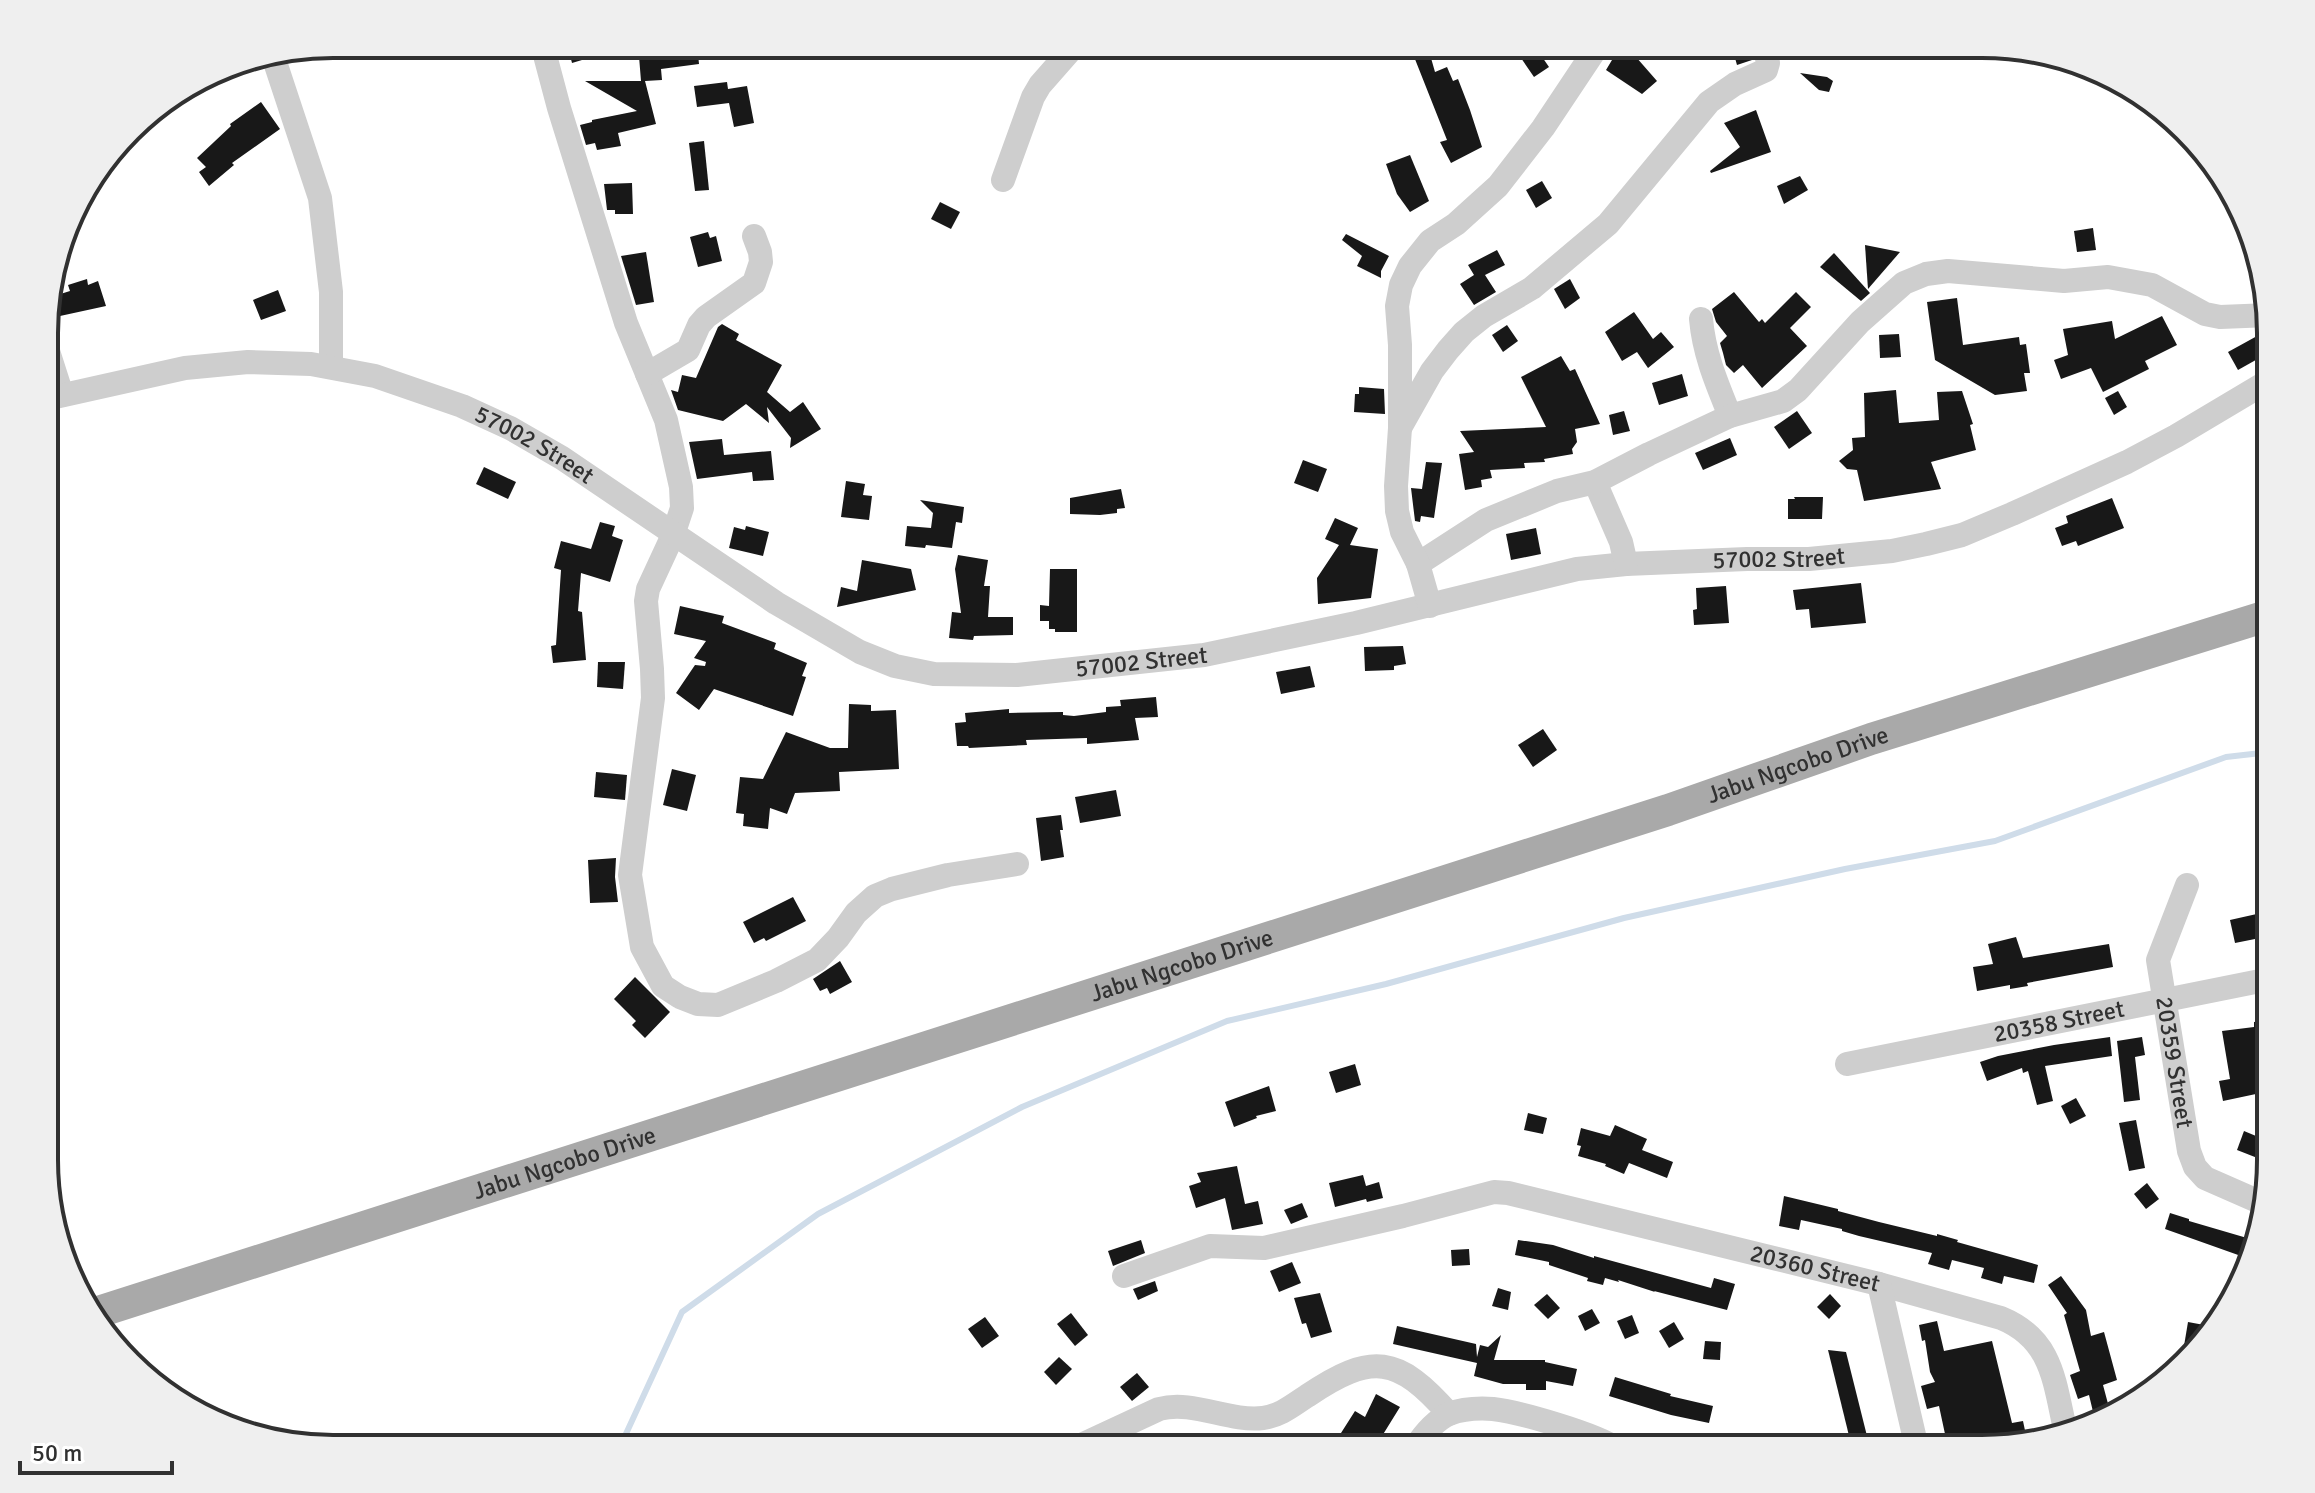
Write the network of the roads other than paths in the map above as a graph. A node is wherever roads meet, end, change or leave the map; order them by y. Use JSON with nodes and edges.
{"nodes":[{"id":1,"x":1590,"y":58,"type":"edge"},
{"id":2,"x":1767,"y":58,"type":"edge"},
{"id":3,"x":546,"y":59,"type":"edge"},
{"id":4,"x":1063,"y":59,"type":"edge"},
{"id":5,"x":276,"y":64,"type":"edge"},
{"id":6,"x":1003,"y":180,"type":"dead end"},
{"id":7,"x":754,"y":236,"type":"dead end"},
{"id":8,"x":2256,"y":316,"type":"edge"},
{"id":9,"x":1701,"y":319,"type":"dead end"},
{"id":10,"x":331,"y":367,"type":"junction"},
{"id":11,"x":647,"y":374,"type":"junction"},
{"id":12,"x":2256,"y":388,"type":"edge"},
{"id":13,"x":58,"y":396,"type":"edge"},
{"id":14,"x":1730,"y":416,"type":"junction"},
{"id":15,"x":1400,"y":428,"type":"junction"},
{"id":16,"x":1595,"y":482,"type":"junction"},
{"id":17,"x":673,"y":535,"type":"junction"},
{"id":18,"x":1418,"y":564,"type":"junction"},
{"id":19,"x":1626,"y":564,"type":"junction"},
{"id":20,"x":1430,"y":606,"type":"junction"},
{"id":21,"x":2256,"y":619,"type":"edge"},
{"id":22,"x":1017,"y":864,"type":"dead end"},
{"id":23,"x":2187,"y":885,"type":"dead end"},
{"id":24,"x":2256,"y":982,"type":"edge"},
{"id":25,"x":2163,"y":1001,"type":"junction"},
{"id":26,"x":1847,"y":1064,"type":"dead end"},
{"id":27,"x":2254,"y":1199,"type":"edge"},
{"id":28,"x":1124,"y":1276,"type":"dead end"},
{"id":29,"x":1879,"y":1284,"type":"junction"},
{"id":30,"x":104,"y":1310,"type":"edge"},
{"id":31,"x":1449,"y":1414,"type":"junction"},
{"id":32,"x":2063,"y":1422,"type":"edge"},
{"id":33,"x":1426,"y":1434,"type":"edge"},
{"id":34,"x":1586,"y":1434,"type":"edge"},
{"id":35,"x":1914,"y":1434,"type":"edge"},
{"id":36,"x":1104,"y":1435,"type":"edge"}],
"edges":[{"from":1,"to":15,"type":"street"},
{"from":2,"to":15,"type":"street"},
{"from":3,"to":11,"type":"street"},
{"from":4,"to":6,"type":"street"},
{"from":5,"to":10,"type":"street"},
{"from":7,"to":11,"type":"street"},
{"from":8,"to":14,"type":"street"},
{"from":9,"to":14,"type":"street"},
{"from":10,"to":13,"type":"street","name":"57002 Street"},
{"from":10,"to":17,"type":"street","name":"57002 Street"},
{"from":11,"to":17,"type":"street"},
{"from":12,"to":19,"type":"street","name":"57002 Street"},
{"from":14,"to":16,"type":"street"},
{"from":15,"to":18,"type":"street"},
{"from":16,"to":18,"type":"street"},
{"from":16,"to":19,"type":"street"},
{"from":17,"to":20,"type":"street","name":"57002 Street"},
{"from":17,"to":22,"type":"street"},
{"from":18,"to":20,"type":"street"},
{"from":19,"to":20,"type":"street","name":"57002 Street"},
{"from":21,"to":30,"type":"main road","name":"Jabu Ngcobo Drive"},
{"from":23,"to":25,"type":"street","name":"20359 Street"},
{"from":24,"to":25,"type":"street","name":"20358 Street"},
{"from":25,"to":26,"type":"street","name":"20358 Street"},
{"from":25,"to":27,"type":"street","name":"20359 Street"},
{"from":28,"to":29,"type":"street","name":"20360 Street"},
{"from":29,"to":32,"type":"street","name":"20360 Street"},
{"from":29,"to":35,"type":"street"},
{"from":31,"to":33,"type":"street"},
{"from":31,"to":34,"type":"street"},
{"from":31,"to":36,"type":"street"}]}
